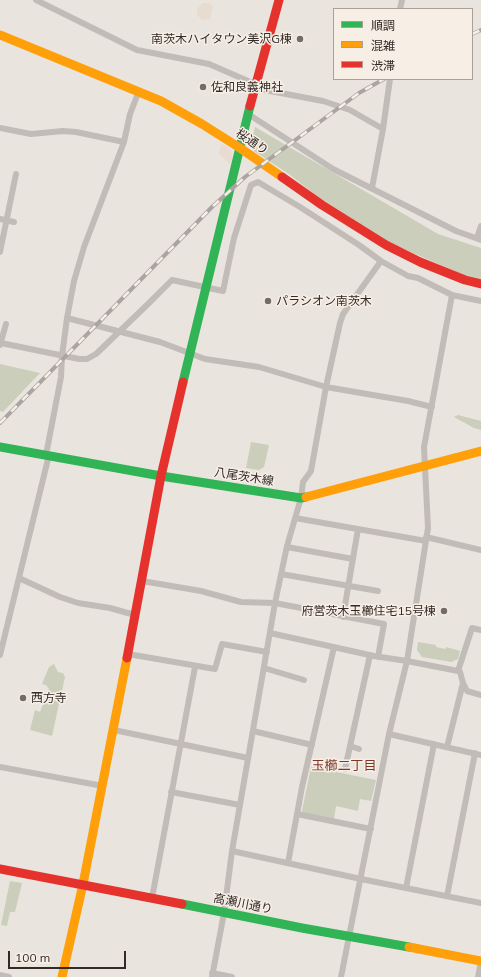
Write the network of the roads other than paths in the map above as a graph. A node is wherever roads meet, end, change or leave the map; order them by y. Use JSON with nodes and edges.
{"nodes":[{"id":1,"x":36,"y":0,"type":"edge"},
{"id":2,"x":279,"y":0,"type":"edge"},
{"id":3,"x":0,"y":35,"type":"edge"},
{"id":4,"x":390,"y":80,"type":"edge"},
{"id":5,"x":254,"y":86,"type":"junction"},
{"id":6,"x":139,"y":91,"type":"junction"},
{"id":7,"x":248,"y":114,"type":"junction"},
{"id":8,"x":0,"y":128,"type":"edge"},
{"id":9,"x":383,"y":129,"type":"junction"},
{"id":10,"x":124,"y":142,"type":"junction"},
{"id":11,"x":240,"y":148,"type":"junction"},
{"id":12,"x":16,"y":174,"type":"dead end"},
{"id":13,"x":372,"y":188,"type":"junction"},
{"id":14,"x":0,"y":219,"type":"edge"},
{"id":15,"x":7,"y":220,"type":"junction"},
{"id":16,"x":14,"y":222,"type":"dead end"},
{"id":17,"x":481,"y":226,"type":"edge"},
{"id":18,"x":479,"y":239,"type":"edge"},
{"id":19,"x":0,"y":252,"type":"edge"},
{"id":20,"x":381,"y":261,"type":"junction"},
{"id":21,"x":481,"y":284,"type":"edge"},
{"id":22,"x":205,"y":286,"type":"junction"},
{"id":23,"x":452,"y":295,"type":"junction"},
{"id":24,"x":481,"y":301,"type":"edge"},
{"id":25,"x":67,"y":318,"type":"junction"},
{"id":26,"x":6,"y":324,"type":"dead end"},
{"id":27,"x":118,"y":332,"type":"junction"},
{"id":28,"x":0,"y":344,"type":"edge"},
{"id":29,"x":190,"y":353,"type":"junction"},
{"id":30,"x":62,"y":356,"type":"junction"},
{"id":31,"x":326,"y":387,"type":"junction"},
{"id":32,"x":432,"y":407,"type":"junction"},
{"id":33,"x":0,"y":447,"type":"edge"},
{"id":34,"x":481,"y":451,"type":"edge"},
{"id":35,"x":48,"y":455,"type":"junction"},
{"id":36,"x":424,"y":466,"type":"junction"},
{"id":37,"x":161,"y":476,"type":"junction"},
{"id":38,"x":301,"y":498,"type":"junction"},
{"id":39,"x":296,"y":518,"type":"junction"},
{"id":40,"x":358,"y":529,"type":"junction"},
{"id":41,"x":426,"y":539,"type":"junction"},
{"id":42,"x":287,"y":547,"type":"junction"},
{"id":43,"x":481,"y":550,"type":"edge"},
{"id":44,"x":353,"y":559,"type":"junction"},
{"id":45,"x":281,"y":574,"type":"junction"},
{"id":46,"x":19,"y":578,"type":"junction"},
{"id":47,"x":142,"y":581,"type":"junction"},
{"id":48,"x":348,"y":586,"type":"junction"},
{"id":49,"x":378,"y":591,"type":"dead end"},
{"id":50,"x":275,"y":604,"type":"junction"},
{"id":51,"x":135,"y":615,"type":"junction"},
{"id":52,"x":343,"y":616,"type":"junction"},
{"id":53,"x":481,"y":630,"type":"edge"},
{"id":54,"x":270,"y":633,"type":"junction"},
{"id":55,"x":334,"y":647,"type":"junction"},
{"id":56,"x":267,"y":652,"type":"junction"},
{"id":57,"x":128,"y":654,"type":"junction"},
{"id":58,"x":0,"y":655,"type":"edge"},
{"id":59,"x":370,"y":655,"type":"junction"},
{"id":60,"x":378,"y":657,"type":"junction"},
{"id":61,"x":407,"y":661,"type":"junction"},
{"id":62,"x":195,"y":667,"type":"junction"},
{"id":63,"x":264,"y":668,"type":"junction"},
{"id":64,"x":458,"y":672,"type":"junction"},
{"id":65,"x":304,"y":680,"type":"dead end"},
{"id":66,"x":462,"y":683,"type":"junction"},
{"id":67,"x":481,"y":695,"type":"edge"},
{"id":68,"x":114,"y":730,"type":"junction"},
{"id":69,"x":253,"y":731,"type":"junction"},
{"id":70,"x":389,"y":734,"type":"junction"},
{"id":71,"x":180,"y":744,"type":"junction"},
{"id":72,"x":434,"y":744,"type":"junction"},
{"id":73,"x":312,"y":745,"type":"junction"},
{"id":74,"x":350,"y":746,"type":"junction"},
{"id":75,"x":447,"y":747,"type":"junction"},
{"id":76,"x":359,"y":749,"type":"dead end"},
{"id":77,"x":478,"y":754,"type":"edge"},
{"id":78,"x":248,"y":758,"type":"junction"},
{"id":79,"x":0,"y":767,"type":"edge"},
{"id":80,"x":345,"y":769,"type":"dead end"},
{"id":81,"x":103,"y":786,"type":"junction"},
{"id":82,"x":171,"y":792,"type":"junction"},
{"id":83,"x":240,"y":805,"type":"junction"},
{"id":84,"x":297,"y":814,"type":"junction"},
{"id":85,"x":371,"y":829,"type":"junction"},
{"id":86,"x":232,"y":851,"type":"junction"},
{"id":87,"x":288,"y":863,"type":"junction"},
{"id":88,"x":0,"y":869,"type":"edge"},
{"id":89,"x":361,"y":879,"type":"junction"},
{"id":90,"x":83,"y":884,"type":"junction"},
{"id":91,"x":406,"y":888,"type":"junction"},
{"id":92,"x":447,"y":896,"type":"junction"},
{"id":93,"x":152,"y":898,"type":"junction"},
{"id":94,"x":481,"y":903,"type":"edge"},
{"id":95,"x":224,"y":913,"type":"junction"},
{"id":96,"x":349,"y":936,"type":"junction"},
{"id":97,"x":481,"y":961,"type":"edge"},
{"id":98,"x":0,"y":975,"type":"edge"},
{"id":99,"x":212,"y":975,"type":"edge"},
{"id":100,"x":9,"y":977,"type":"edge"},
{"id":101,"x":62,"y":977,"type":"edge"},
{"id":102,"x":232,"y":977,"type":"edge"},
{"id":103,"x":341,"y":977,"type":"edge"},
{"id":104,"x":478,"y":977,"type":"edge"}],
"edges":[{"from":1,"to":5,"type":"street"},
{"from":2,"to":5,"type":"street"},
{"from":3,"to":6,"type":"street","name":"桜通り"},
{"from":4,"to":9,"type":"street"},
{"from":5,"to":7,"type":"street"},
{"from":5,"to":9,"type":"street"},
{"from":6,"to":10,"type":"street"},
{"from":6,"to":11,"type":"street","name":"桜通り"},
{"from":7,"to":11,"type":"street"},
{"from":7,"to":13,"type":"street"},
{"from":8,"to":10,"type":"street"},
{"from":9,"to":13,"type":"street"},
{"from":10,"to":25,"type":"street"},
{"from":11,"to":21,"type":"street","name":"桜通り"},
{"from":11,"to":22,"type":"street"},
{"from":12,"to":15,"type":"street"},
{"from":13,"to":18,"type":"street"},
{"from":14,"to":15,"type":"street"},
{"from":15,"to":16,"type":"street"},
{"from":15,"to":19,"type":"street"},
{"from":17,"to":18,"type":"street"},
{"from":20,"to":22,"type":"street"},
{"from":20,"to":23,"type":"street"},
{"from":20,"to":31,"type":"street"},
{"from":22,"to":27,"type":"street"},
{"from":22,"to":29,"type":"street"},
{"from":23,"to":24,"type":"street"},
{"from":23,"to":32,"type":"street"},
{"from":25,"to":27,"type":"street"},
{"from":25,"to":30,"type":"street"},
{"from":26,"to":28,"type":"street"},
{"from":27,"to":29,"type":"street"},
{"from":27,"to":30,"type":"street"},
{"from":28,"to":30,"type":"street"},
{"from":29,"to":31,"type":"street"},
{"from":29,"to":37,"type":"street"},
{"from":30,"to":35,"type":"street"},
{"from":31,"to":32,"type":"street"},
{"from":31,"to":38,"type":"street"},
{"from":32,"to":36,"type":"street"},
{"from":33,"to":35,"type":"street","name":"八尾茨木線"},
{"from":34,"to":36,"type":"street","name":"八尾茨木線"},
{"from":35,"to":37,"type":"street","name":"八尾茨木線"},
{"from":35,"to":46,"type":"street"},
{"from":36,"to":38,"type":"street","name":"八尾茨木線"},
{"from":36,"to":41,"type":"street"},
{"from":37,"to":38,"type":"street","name":"八尾茨木線"},
{"from":37,"to":47,"type":"street"},
{"from":38,"to":39,"type":"street"},
{"from":39,"to":40,"type":"street"},
{"from":39,"to":42,"type":"street"},
{"from":40,"to":41,"type":"street"},
{"from":40,"to":44,"type":"street"},
{"from":41,"to":43,"type":"street"},
{"from":41,"to":61,"type":"street"},
{"from":42,"to":44,"type":"street"},
{"from":42,"to":45,"type":"street"},
{"from":44,"to":48,"type":"street"},
{"from":45,"to":48,"type":"street"},
{"from":45,"to":50,"type":"street"},
{"from":46,"to":51,"type":"street"},
{"from":46,"to":58,"type":"street"},
{"from":47,"to":50,"type":"street"},
{"from":47,"to":51,"type":"street"},
{"from":48,"to":49,"type":"street"},
{"from":48,"to":52,"type":"street"},
{"from":50,"to":52,"type":"street"},
{"from":50,"to":54,"type":"street"},
{"from":51,"to":57,"type":"street"},
{"from":52,"to":60,"type":"street"},
{"from":53,"to":64,"type":"street"},
{"from":54,"to":55,"type":"street"},
{"from":54,"to":56,"type":"street"},
{"from":55,"to":59,"type":"street"},
{"from":55,"to":73,"type":"street"},
{"from":56,"to":62,"type":"street"},
{"from":56,"to":63,"type":"street"},
{"from":57,"to":62,"type":"street"},
{"from":57,"to":68,"type":"street"},
{"from":59,"to":60,"type":"street"},
{"from":59,"to":74,"type":"street"},
{"from":60,"to":61,"type":"street"},
{"from":61,"to":64,"type":"street"},
{"from":61,"to":70,"type":"street"},
{"from":62,"to":71,"type":"street"},
{"from":63,"to":65,"type":"street"},
{"from":63,"to":69,"type":"street"},
{"from":64,"to":66,"type":"street"},
{"from":66,"to":67,"type":"street"},
{"from":66,"to":75,"type":"street"},
{"from":68,"to":71,"type":"street"},
{"from":68,"to":81,"type":"street"},
{"from":69,"to":73,"type":"street"},
{"from":69,"to":78,"type":"street"},
{"from":70,"to":72,"type":"street"},
{"from":70,"to":85,"type":"street"},
{"from":71,"to":78,"type":"street"},
{"from":71,"to":82,"type":"street"},
{"from":72,"to":75,"type":"street"},
{"from":72,"to":91,"type":"street"},
{"from":73,"to":84,"type":"street"},
{"from":74,"to":76,"type":"street"},
{"from":74,"to":80,"type":"street"},
{"from":75,"to":77,"type":"street"},
{"from":77,"to":92,"type":"street"},
{"from":78,"to":83,"type":"street"},
{"from":79,"to":81,"type":"street"},
{"from":81,"to":90,"type":"street"},
{"from":82,"to":83,"type":"street"},
{"from":82,"to":93,"type":"street"},
{"from":83,"to":86,"type":"street"},
{"from":84,"to":85,"type":"street"},
{"from":84,"to":87,"type":"street"},
{"from":85,"to":89,"type":"street"},
{"from":86,"to":87,"type":"street"},
{"from":86,"to":95,"type":"street"},
{"from":87,"to":89,"type":"street"},
{"from":88,"to":90,"type":"street","name":"高瀬川通り"},
{"from":89,"to":91,"type":"street"},
{"from":89,"to":96,"type":"street"},
{"from":90,"to":93,"type":"street","name":"高瀬川通り"},
{"from":90,"to":101,"type":"street"},
{"from":91,"to":92,"type":"street"},
{"from":92,"to":94,"type":"street"},
{"from":93,"to":95,"type":"street","name":"高瀬川通り"},
{"from":95,"to":96,"type":"street","name":"高瀬川通り"},
{"from":95,"to":99,"type":"street"},
{"from":96,"to":97,"type":"street","name":"高瀬川通り"},
{"from":96,"to":103,"type":"street"},
{"from":97,"to":104,"type":"street"},
{"from":98,"to":100,"type":"street"},
{"from":99,"to":102,"type":"street"}]}
